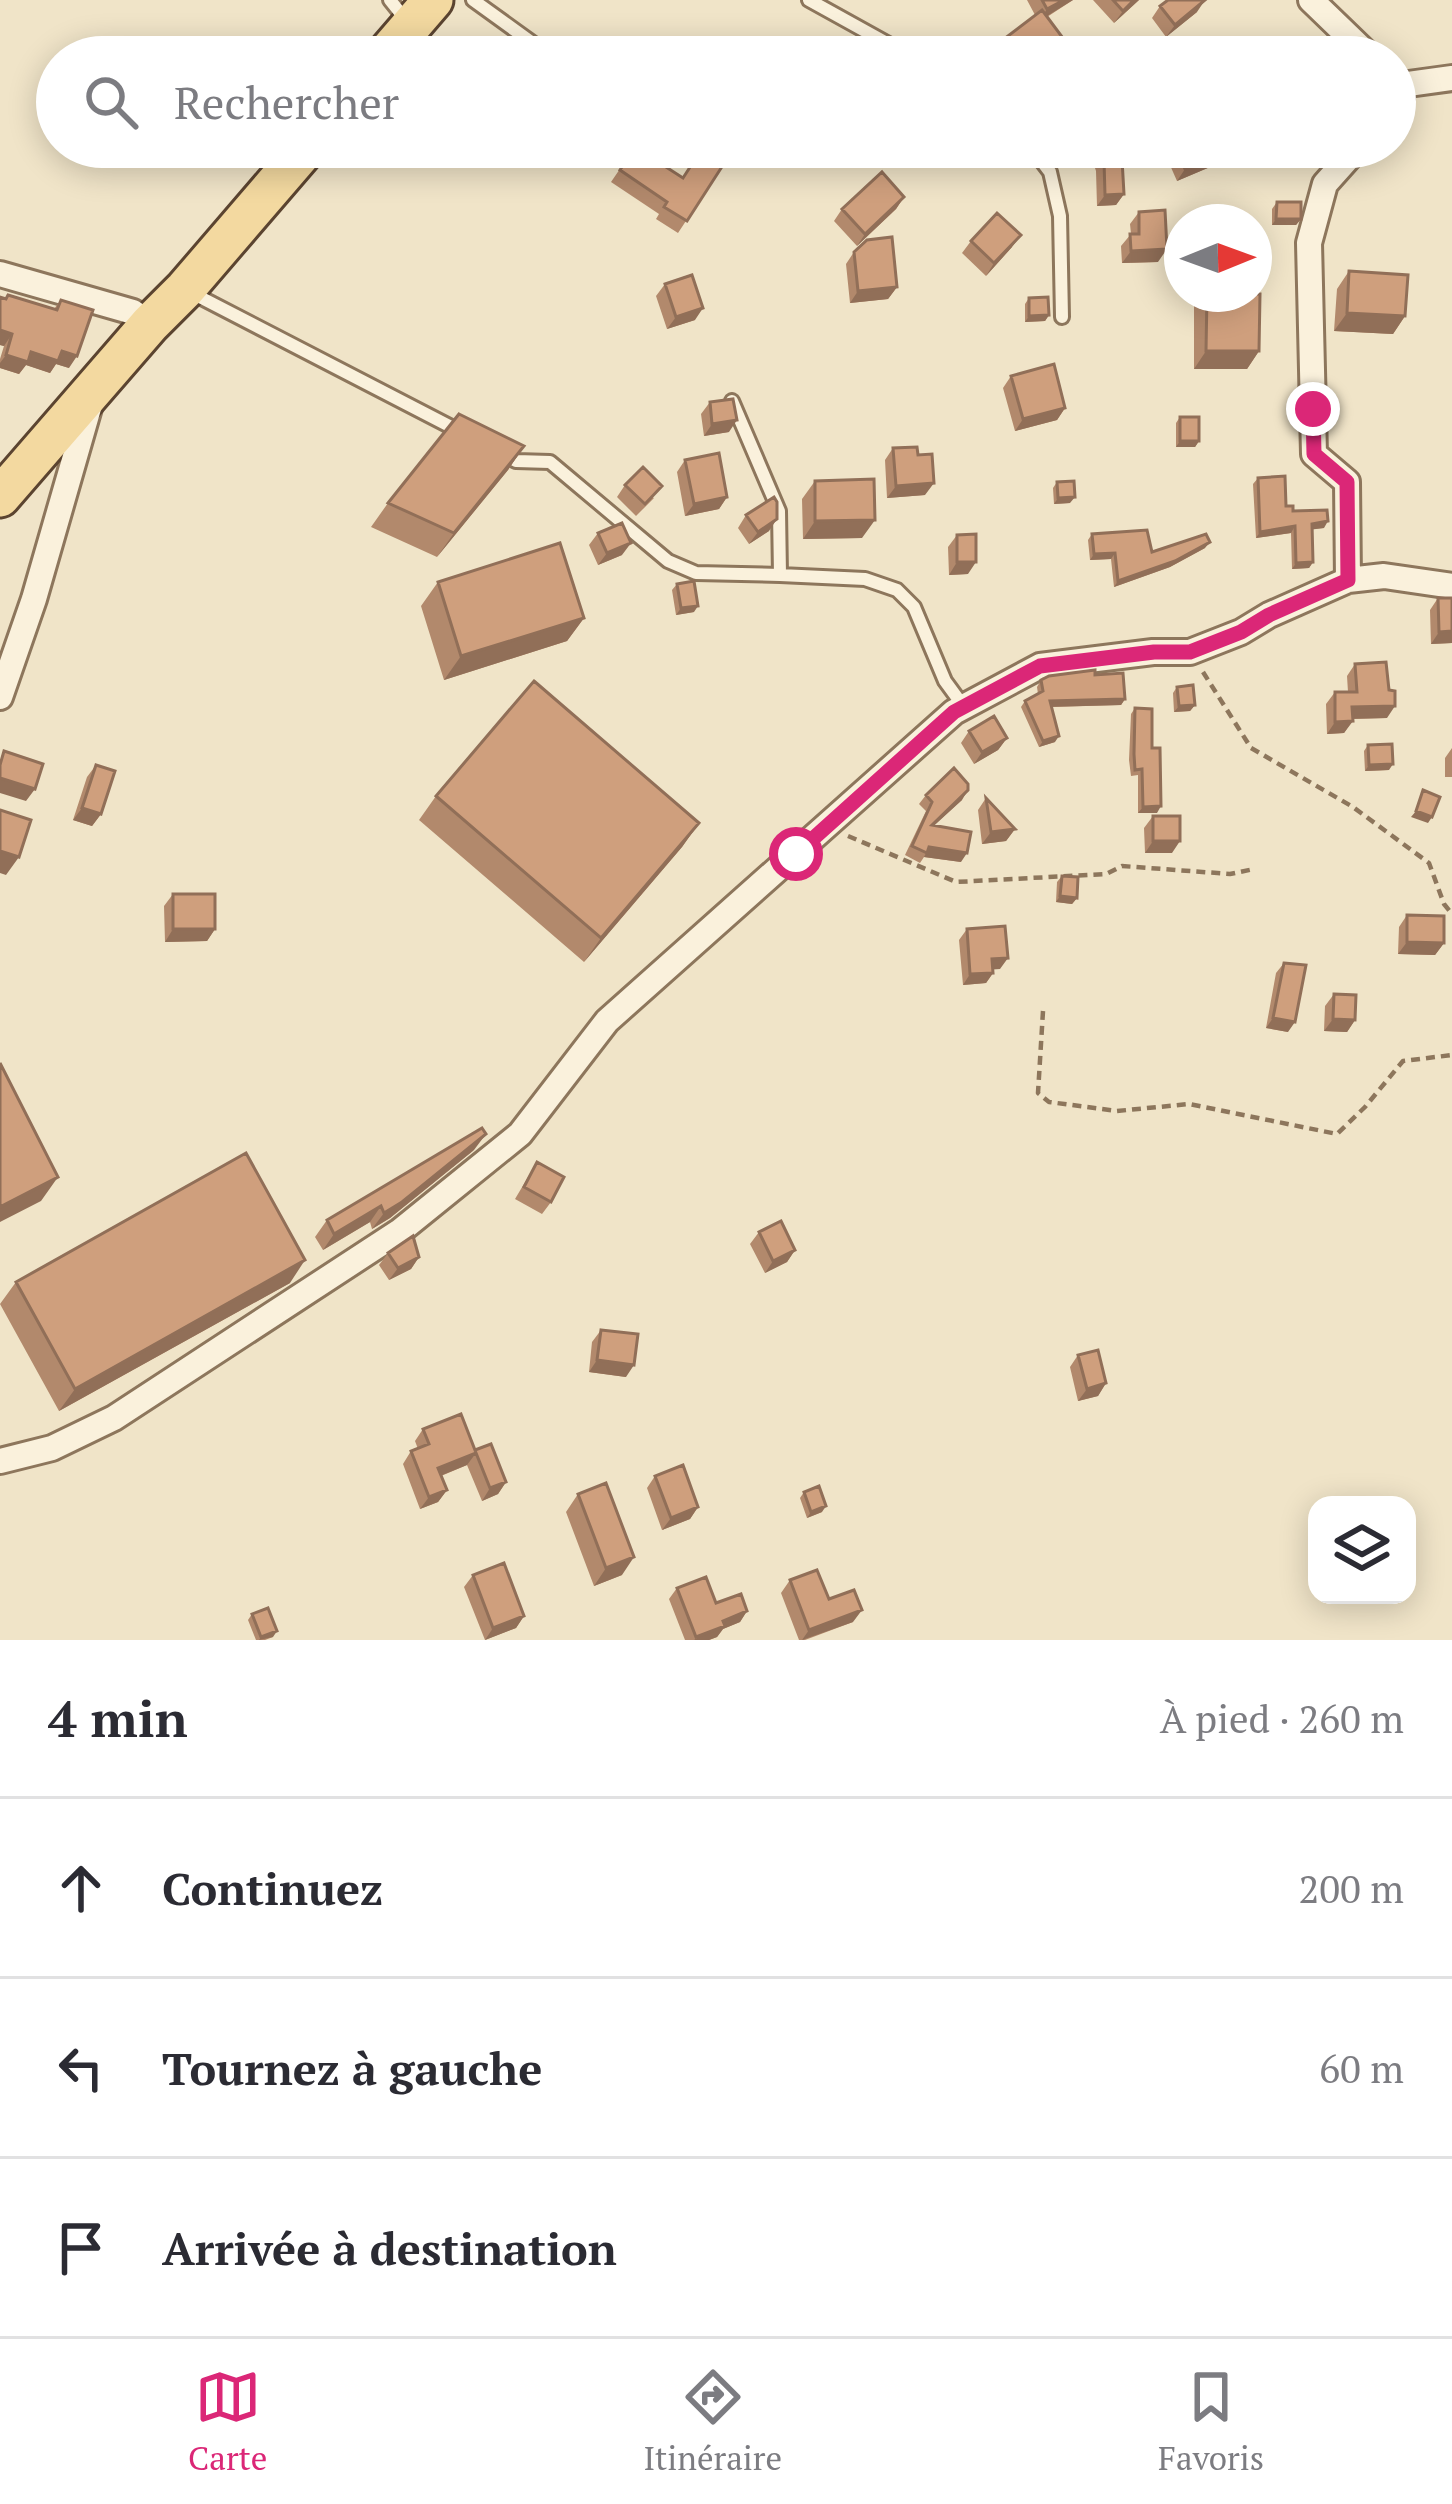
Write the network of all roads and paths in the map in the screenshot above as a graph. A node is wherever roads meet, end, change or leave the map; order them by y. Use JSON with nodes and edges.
{"nodes":[{"id":1,"x":473,"y":0,"type":"edge"},
{"id":2,"x":809,"y":0,"type":"edge"},
{"id":3,"x":1311,"y":0,"type":"edge"},
{"id":4,"x":411,"y":8,"type":"edge"},
{"id":5,"x":396,"y":36,"type":"edge"},
{"id":6,"x":523,"y":36,"type":"edge"},
{"id":7,"x":874,"y":36,"type":"edge"},
{"id":8,"x":1348,"y":36,"type":"edge"},
{"id":9,"x":1452,"y":78,"type":"edge"},
{"id":10,"x":1416,"y":86,"type":"edge"},
{"id":11,"x":289,"y":168,"type":"edge"},
{"id":12,"x":1047,"y":168,"type":"edge"},
{"id":13,"x":1339,"y":168,"type":"edge"},
{"id":14,"x":0,"y":274,"type":"edge"},
{"id":15,"x":185,"y":289,"type":"junction"},
{"id":16,"x":1062,"y":317,"type":"dead end"},
{"id":17,"x":150,"y":324,"type":"junction"},
{"id":18,"x":93,"y":392,"type":"junction"},
{"id":19,"x":732,"y":401,"type":"edge"},
{"id":20,"x":475,"y":439,"type":"edge"},
{"id":21,"x":496,"y":450,"type":"edge"},
{"id":22,"x":0,"y":497,"type":"edge"},
{"id":23,"x":780,"y":574,"type":"junction"},
{"id":24,"x":1348,"y":580,"type":"junction"},
{"id":25,"x":1452,"y":586,"type":"edge"},
{"id":26,"x":1190,"y":652,"type":"junction"},
{"id":27,"x":0,"y":697,"type":"edge"},
{"id":28,"x":964,"y":707,"type":"junction"},
{"id":29,"x":826,"y":826,"type":"junction"},
{"id":30,"x":1254,"y":869,"type":"dead end"},
{"id":31,"x":1452,"y":914,"type":"edge"},
{"id":32,"x":1043,"y":1011,"type":"dead end"},
{"id":33,"x":1452,"y":1055,"type":"edge"},
{"id":34,"x":0,"y":1461,"type":"edge"}],
"edges":[{"from":1,"to":6,"type":"lane"},
{"from":2,"to":7,"type":"lane"},
{"from":3,"to":8,"type":"street"},
{"from":4,"to":5,"type":"main road"},
{"from":9,"to":10,"type":"street"},
{"from":11,"to":15,"type":"main road"},
{"from":12,"to":16,"type":"lane"},
{"from":13,"to":24,"type":"street"},
{"from":14,"to":17,"type":"street"},
{"from":15,"to":17,"type":"main road"},
{"from":15,"to":20,"type":"lane"},
{"from":17,"to":18,"type":"main road"},
{"from":18,"to":22,"type":"main road"},
{"from":18,"to":27,"type":"street"},
{"from":19,"to":23,"type":"lane"},
{"from":21,"to":23,"type":"lane"},
{"from":23,"to":28,"type":"lane"},
{"from":24,"to":25,"type":"street"},
{"from":24,"to":26,"type":"street"},
{"from":26,"to":28,"type":"street"},
{"from":26,"to":31,"type":"path"},
{"from":28,"to":29,"type":"street"},
{"from":29,"to":30,"type":"path"},
{"from":29,"to":34,"type":"street"},
{"from":32,"to":33,"type":"path"}]}
